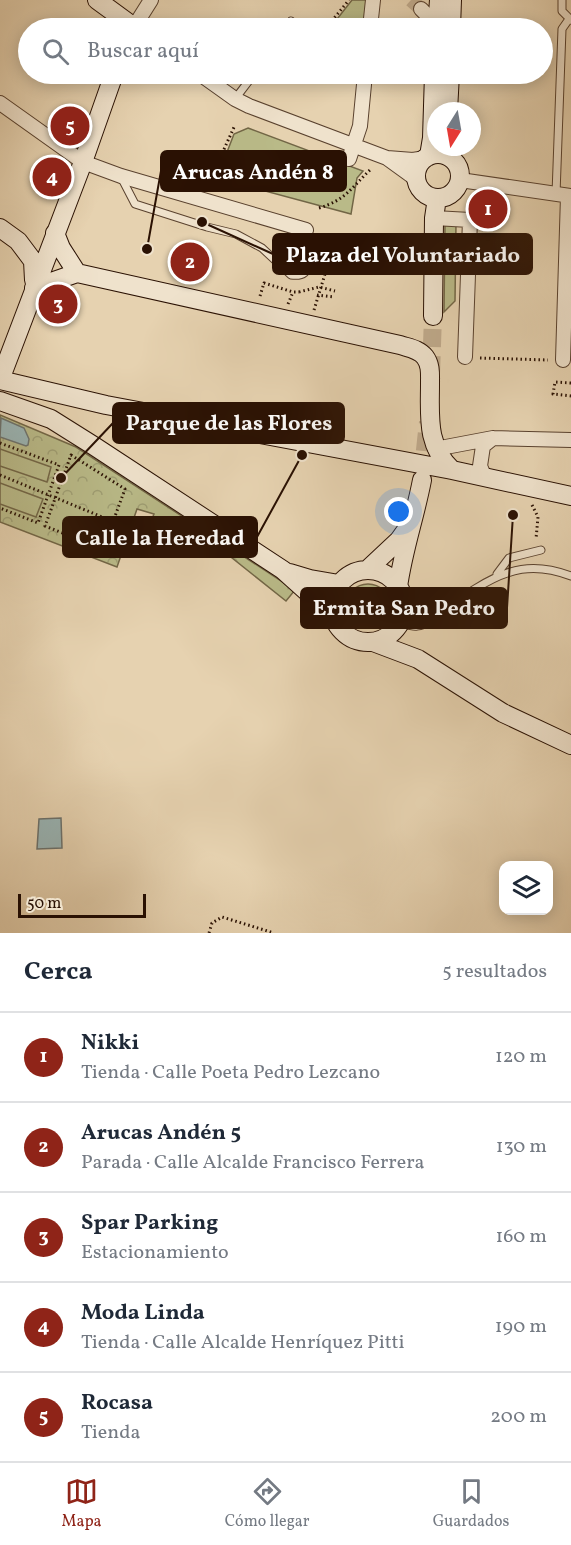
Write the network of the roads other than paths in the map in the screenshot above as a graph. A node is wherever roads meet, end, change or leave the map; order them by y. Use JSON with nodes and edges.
{"nodes":[{"id":1,"x":97,"y":0,"type":"edge"},
{"id":2,"x":151,"y":0,"type":"edge"},
{"id":3,"x":373,"y":0,"type":"edge"},
{"id":4,"x":439,"y":0,"type":"edge"},
{"id":5,"x":452,"y":0,"type":"edge"},
{"id":6,"x":562,"y":0,"type":"edge"},
{"id":7,"x":421,"y":9,"type":"tunnel mouth"},
{"id":8,"x":121,"y":18,"type":"edge"},
{"id":9,"x":140,"y":18,"type":"edge"},
{"id":10,"x":371,"y":18,"type":"edge"},
{"id":11,"x":429,"y":18,"type":"edge"},
{"id":12,"x":436,"y":18,"type":"edge"},
{"id":13,"x":451,"y":18,"type":"edge"},
{"id":14,"x":570,"y":19,"type":"edge"},
{"id":15,"x":110,"y":84,"type":"edge"},
{"id":16,"x":214,"y":84,"type":"edge"},
{"id":17,"x":247,"y":84,"type":"edge"},
{"id":18,"x":364,"y":84,"type":"edge"},
{"id":19,"x":433,"y":84,"type":"edge"},
{"id":20,"x":449,"y":84,"type":"edge"},
{"id":21,"x":236,"y":99,"type":"junction"},
{"id":22,"x":448,"y":102,"type":"edge"},
{"id":23,"x":0,"y":103,"type":"edge"},
{"id":24,"x":352,"y":152,"type":"junction"},
{"id":25,"x":432,"y":156,"type":"edge"},
{"id":26,"x":452,"y":156,"type":"edge"},
{"id":27,"x":427,"y":157,"type":"junction"},
{"id":28,"x":387,"y":158,"type":"junction"},
{"id":29,"x":83,"y":162,"type":"junction"},
{"id":30,"x":121,"y":176,"type":"junction"},
{"id":31,"x":416,"y":179,"type":"junction"},
{"id":32,"x":460,"y":180,"type":"junction"},
{"id":33,"x":565,"y":195,"type":"edge"},
{"id":34,"x":437,"y":198,"type":"junction"},
{"id":35,"x":434,"y":218,"type":"junction"},
{"id":36,"x":0,"y":228,"type":"edge"},
{"id":37,"x":306,"y":230,"type":"joint"},
{"id":38,"x":55,"y":233,"type":"junction"},
{"id":39,"x":18,"y":241,"type":"junction"},
{"id":40,"x":77,"y":273,"type":"junction"},
{"id":41,"x":34,"y":288,"type":"junction"},
{"id":42,"x":433,"y":316,"type":"tunnel mouth"},
{"id":43,"x":465,"y":357,"type":"road end"},
{"id":44,"x":563,"y":360,"type":"road end"},
{"id":45,"x":0,"y":380,"type":"edge"},
{"id":46,"x":0,"y":401,"type":"edge"},
{"id":47,"x":493,"y":438,"type":"junction"},
{"id":48,"x":571,"y":440,"type":"edge"},
{"id":49,"x":435,"y":449,"type":"junction"},
{"id":50,"x":381,"y":457,"type":"junction"},
{"id":51,"x":452,"y":470,"type":"junction"},
{"id":52,"x":485,"y":478,"type":"junction"},
{"id":53,"x":422,"y":480,"type":"tunnel mouth"},
{"id":54,"x":571,"y":496,"type":"edge"},
{"id":55,"x":415,"y":518,"type":"junction"},
{"id":56,"x":538,"y":548,"type":"road end"},
{"id":57,"x":283,"y":570,"type":"junction"},
{"id":58,"x":367,"y":570,"type":"junction"},
{"id":59,"x":495,"y":576,"type":"junction"},
{"id":60,"x":571,"y":576,"type":"edge"},
{"id":61,"x":339,"y":584,"type":"junction"},
{"id":62,"x":400,"y":591,"type":"junction"},
{"id":63,"x":450,"y":605,"type":"junction"},
{"id":64,"x":333,"y":615,"type":"junction"},
{"id":65,"x":398,"y":625,"type":"junction"},
{"id":66,"x":373,"y":642,"type":"junction"},
{"id":67,"x":418,"y":659,"type":"junction"},
{"id":68,"x":571,"y":745,"type":"edge"}],
"edges":[{"from":1,"to":8,"type":"main road"},
{"from":2,"to":9,"type":"street"},
{"from":3,"to":10,"type":"street"},
{"from":4,"to":12,"type":"main road"},
{"from":5,"to":13,"type":"main road"},
{"from":6,"to":14,"type":"lane"},
{"from":7,"to":11,"type":"street"},
{"from":14,"to":33,"type":"lane"},
{"from":15,"to":29,"type":"main road"},
{"from":16,"to":21,"type":"street"},
{"from":17,"to":21,"type":"lane"},
{"from":18,"to":24,"type":"street"},
{"from":19,"to":27,"type":"main road"},
{"from":20,"to":22,"type":"main road"},
{"from":21,"to":24,"type":"street"},
{"from":23,"to":29,"type":"street"},
{"from":24,"to":28,"type":"street"},
{"from":25,"to":27,"type":"main road"},
{"from":26,"to":32,"type":"main road"},
{"from":27,"to":28,"type":"street"},
{"from":27,"to":31,"type":"main road"},
{"from":28,"to":31,"type":"street"},
{"from":29,"to":30,"type":"street"},
{"from":29,"to":38,"type":"main road"},
{"from":30,"to":37,"type":"street"},
{"from":30,"to":37,"type":"lane"},
{"from":31,"to":34,"type":"main road"},
{"from":32,"to":33,"type":"street"},
{"from":32,"to":34,"type":"main road"},
{"from":33,"to":44,"type":"street"},
{"from":34,"to":35,"type":"main road"},
{"from":35,"to":42,"type":"main road"},
{"from":35,"to":43,"type":"street"},
{"from":36,"to":39,"type":"main road"},
{"from":38,"to":39,"type":"main road"},
{"from":38,"to":40,"type":"main road"},
{"from":38,"to":41,"type":"main road"},
{"from":39,"to":41,"type":"main road"},
{"from":40,"to":41,"type":"main road"},
{"from":40,"to":49,"type":"main road"},
{"from":41,"to":45,"type":"main road"},
{"from":45,"to":50,"type":"main road"},
{"from":46,"to":57,"type":"main road"},
{"from":47,"to":48,"type":"street"},
{"from":47,"to":49,"type":"street"},
{"from":47,"to":52,"type":"street"},
{"from":49,"to":50,"type":"main road"},
{"from":49,"to":51,"type":"main road"},
{"from":50,"to":51,"type":"main road"},
{"from":51,"to":52,"type":"main road"},
{"from":52,"to":54,"type":"main road"},
{"from":53,"to":55,"type":"main road"},
{"from":55,"to":58,"type":"main road"},
{"from":55,"to":62,"type":"main road"},
{"from":56,"to":59,"type":"lane"},
{"from":57,"to":61,"type":"main road"},
{"from":57,"to":64,"type":"main road"},
{"from":58,"to":61,"type":"main road"},
{"from":58,"to":62,"type":"main road"},
{"from":59,"to":60,"type":"lane"},
{"from":59,"to":63,"type":"lane"},
{"from":61,"to":64,"type":"main road"},
{"from":62,"to":63,"type":"lane"},
{"from":62,"to":65,"type":"main road"},
{"from":63,"to":65,"type":"lane"},
{"from":64,"to":66,"type":"main road"},
{"from":65,"to":66,"type":"main road"},
{"from":65,"to":67,"type":"main road"},
{"from":66,"to":67,"type":"main road"},
{"from":67,"to":68,"type":"main road"}]}
